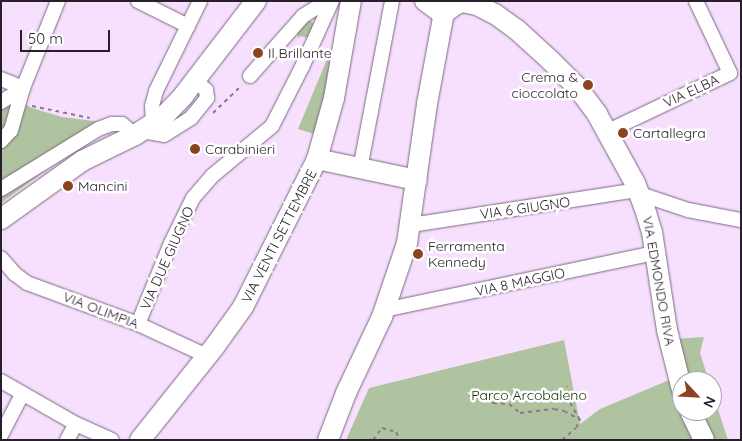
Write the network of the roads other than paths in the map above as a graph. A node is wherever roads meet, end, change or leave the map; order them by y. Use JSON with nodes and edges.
{"nodes":[{"id":1,"x":58,"y":1,"type":"edge"},
{"id":2,"x":138,"y":1,"type":"edge"},
{"id":3,"x":200,"y":1,"type":"edge"},
{"id":4,"x":256,"y":1,"type":"edge"},
{"id":5,"x":327,"y":1,"type":"edge"},
{"id":6,"x":332,"y":1,"type":"edge"},
{"id":7,"x":351,"y":1,"type":"edge"},
{"id":8,"x":392,"y":1,"type":"edge"},
{"id":9,"x":426,"y":1,"type":"edge"},
{"id":10,"x":696,"y":1,"type":"edge"},
{"id":11,"x":161,"y":6,"type":"edge"},
{"id":12,"x":491,"y":6,"type":"edge"},
{"id":13,"x":444,"y":8,"type":"edge"},
{"id":14,"x":188,"y":26,"type":"junction"},
{"id":15,"x":735,"y":70,"type":"edge"},
{"id":16,"x":250,"y":76,"type":"dead end"},
{"id":17,"x":1,"y":79,"type":"edge"},
{"id":18,"x":23,"y":88,"type":"junction"},
{"id":19,"x":1,"y":102,"type":"edge"},
{"id":20,"x":143,"y":130,"type":"junction"},
{"id":21,"x":608,"y":131,"type":"junction"},
{"id":22,"x":1,"y":141,"type":"edge"},
{"id":23,"x":317,"y":159,"type":"junction"},
{"id":24,"x":360,"y":169,"type":"junction"},
{"id":25,"x":417,"y":180,"type":"junction"},
{"id":26,"x":1,"y":189,"type":"edge"},
{"id":27,"x":639,"y":192,"type":"junction"},
{"id":28,"x":1,"y":219,"type":"edge"},
{"id":29,"x":741,"y":220,"type":"edge"},
{"id":30,"x":411,"y":225,"type":"junction"},
{"id":31,"x":655,"y":253,"type":"junction"},
{"id":32,"x":1,"y":258,"type":"edge"},
{"id":33,"x":384,"y":310,"type":"junction"},
{"id":34,"x":138,"y":324,"type":"junction"},
{"id":35,"x":207,"y":356,"type":"junction"},
{"id":36,"x":677,"y":371,"type":"edge"},
{"id":37,"x":1,"y":381,"type":"edge"},
{"id":38,"x":23,"y":393,"type":"junction"},
{"id":39,"x":695,"y":421,"type":"edge"},
{"id":40,"x":76,"y":424,"type":"junction"},
{"id":41,"x":1,"y":435,"type":"edge"},
{"id":42,"x":66,"y":440,"type":"edge"},
{"id":43,"x":112,"y":440,"type":"edge"},
{"id":44,"x":140,"y":440,"type":"edge"},
{"id":45,"x":328,"y":440,"type":"edge"},
{"id":46,"x":704,"y":440,"type":"edge"}],
"edges":[{"from":1,"to":18,"type":"street"},
{"from":2,"to":11,"type":"street"},
{"from":3,"to":14,"type":"street"},
{"from":4,"to":20,"type":"main road"},
{"from":5,"to":16,"type":"street"},
{"from":6,"to":34,"type":"street","name":"VIA DUE GIUGNO"},
{"from":7,"to":23,"type":"main road","name":"VIA VENTI SETTEMBRE"},
{"from":8,"to":24,"type":"street"},
{"from":9,"to":13,"type":"main road"},
{"from":10,"to":15,"type":"street","name":"VIA ELBA"},
{"from":11,"to":14,"type":"street"},
{"from":12,"to":13,"type":"main road","name":"VIA EDMONDO RIVA"},
{"from":12,"to":21,"type":"main road","name":"VIA EDMONDO RIVA"},
{"from":13,"to":25,"type":"main road"},
{"from":14,"to":20,"type":"street"},
{"from":15,"to":21,"type":"street","name":"VIA ELBA"},
{"from":17,"to":18,"type":"street"},
{"from":18,"to":19,"type":"street"},
{"from":18,"to":22,"type":"street"},
{"from":20,"to":26,"type":"street"},
{"from":20,"to":28,"type":"main road"},
{"from":21,"to":27,"type":"main road","name":"VIA EDMONDO RIVA"},
{"from":23,"to":24,"type":"main road"},
{"from":23,"to":35,"type":"main road","name":"VIA VENTI SETTEMBRE"},
{"from":24,"to":25,"type":"main road"},
{"from":25,"to":30,"type":"main road"},
{"from":27,"to":29,"type":"street"},
{"from":27,"to":30,"type":"street","name":"VIA 6 GIUGNO"},
{"from":27,"to":31,"type":"main road","name":"VIA EDMONDO RIVA"},
{"from":30,"to":33,"type":"main road"},
{"from":31,"to":33,"type":"street","name":"VIA 8 MAGGIO"},
{"from":31,"to":36,"type":"main road","name":"VIA EDMONDO RIVA"},
{"from":32,"to":34,"type":"street","name":"VIA OLIMPIA"},
{"from":33,"to":45,"type":"main road"},
{"from":34,"to":35,"type":"street","name":"VIA OLIMPIA"},
{"from":35,"to":44,"type":"main road","name":"VIA VENTI SETTEMBRE"},
{"from":37,"to":38,"type":"street"},
{"from":38,"to":40,"type":"street"},
{"from":38,"to":41,"type":"street"},
{"from":39,"to":46,"type":"main road"},
{"from":40,"to":42,"type":"street"},
{"from":40,"to":43,"type":"street"}]}
